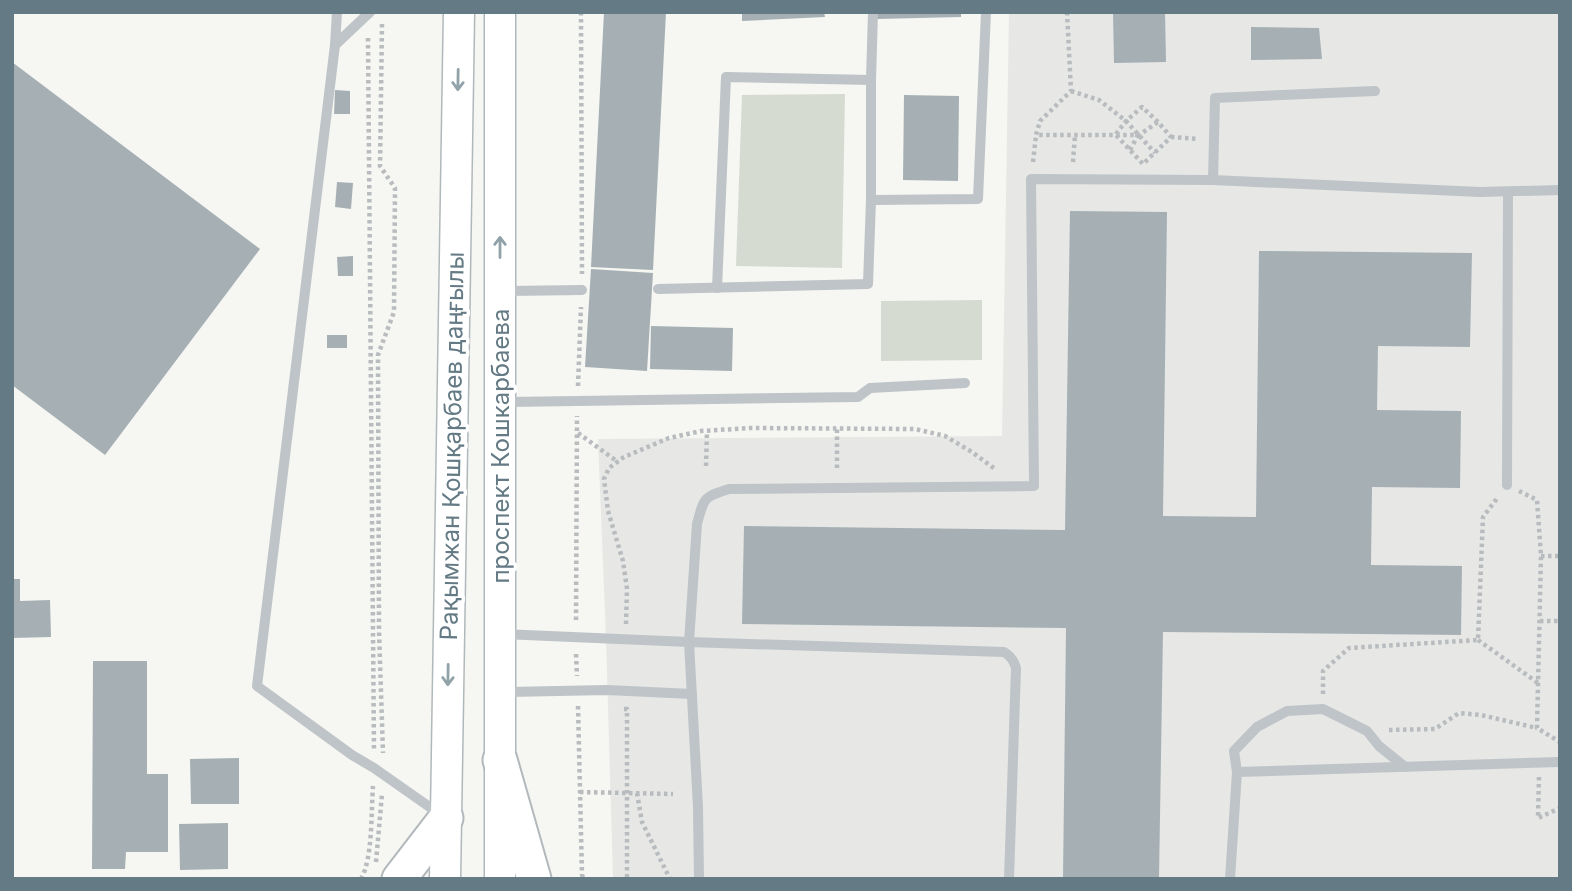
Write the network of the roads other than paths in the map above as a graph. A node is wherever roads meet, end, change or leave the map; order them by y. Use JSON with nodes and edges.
{"nodes":[{"id":1,"x":337,"y":12,"type":"edge"},
{"id":2,"x":459,"y":12,"type":"edge"},
{"id":3,"x":500,"y":12,"type":"edge"},
{"id":4,"x":873,"y":12,"type":"edge"},
{"id":5,"x":986,"y":12,"type":"edge"},
{"id":6,"x":369,"y":13,"type":"edge"},
{"id":7,"x":335,"y":45,"type":"junction"},
{"id":8,"x":871,"y":80,"type":"junction"},
{"id":9,"x":1375,"y":91,"type":"dead end"},
{"id":10,"x":1213,"y":180,"type":"junction"},
{"id":11,"x":1560,"y":190,"type":"edge"},
{"id":12,"x":1508,"y":192,"type":"junction"},
{"id":13,"x":871,"y":200,"type":"junction"},
{"id":14,"x":717,"y":288,"type":"junction"},
{"id":15,"x":657,"y":289,"type":"dead end"},
{"id":16,"x":582,"y":290,"type":"road end"},
{"id":17,"x":500,"y":291,"type":"junction"},
{"id":18,"x":965,"y":383,"type":"dead end"},
{"id":19,"x":500,"y":402,"type":"junction"},
{"id":20,"x":1507,"y":485,"type":"road end"},
{"id":21,"x":500,"y":634,"type":"junction"},
{"id":22,"x":689,"y":642,"type":"junction"},
{"id":23,"x":500,"y":692,"type":"junction"},
{"id":24,"x":692,"y":694,"type":"junction"},
{"id":25,"x":500,"y":760,"type":"junction"},
{"id":26,"x":1560,"y":762,"type":"edge"},
{"id":27,"x":1405,"y":767,"type":"junction"},
{"id":28,"x":1237,"y":772,"type":"junction"},
{"id":29,"x":446,"y":818,"type":"junction"},
{"id":30,"x":387,"y":873,"type":"edge"},
{"id":31,"x":445,"y":879,"type":"edge"},
{"id":32,"x":500,"y":879,"type":"edge"},
{"id":33,"x":534,"y":879,"type":"edge"},
{"id":34,"x":699,"y":879,"type":"edge"},
{"id":35,"x":1009,"y":879,"type":"edge"},
{"id":36,"x":1230,"y":879,"type":"edge"}],
"edges":[{"from":1,"to":7,"type":"lane"},
{"from":2,"to":29,"type":"main road","name":"Рақымжан Қошқарбаев даңғылы","one_way":true},
{"from":17,"to":3,"type":"main road","name":"проспект Кошкарбаева","one_way":true},
{"from":4,"to":8,"type":"lane"},
{"from":5,"to":13,"type":"lane"},
{"from":6,"to":7,"type":"lane"},
{"from":7,"to":29,"type":"lane"},
{"from":8,"to":13,"type":"lane"},
{"from":8,"to":14,"type":"lane"},
{"from":9,"to":10,"type":"lane"},
{"from":10,"to":12,"type":"lane"},
{"from":10,"to":22,"type":"lane"},
{"from":11,"to":12,"type":"lane"},
{"from":12,"to":20,"type":"lane"},
{"from":13,"to":14,"type":"lane"},
{"from":14,"to":15,"type":"lane"},
{"from":16,"to":17,"type":"lane"},
{"from":17,"to":19,"type":"main road","name":"проспект Кошкарбаева"},
{"from":18,"to":19,"type":"lane"},
{"from":19,"to":21,"type":"main road","name":"проспект Кошкарбаева"},
{"from":21,"to":22,"type":"lane"},
{"from":21,"to":23,"type":"main road","name":"проспект Кошкарбаева"},
{"from":22,"to":24,"type":"lane"},
{"from":22,"to":35,"type":"lane"},
{"from":23,"to":24,"type":"lane"},
{"from":23,"to":25,"type":"main road","name":"проспект Кошкарбаева"},
{"from":24,"to":34,"type":"lane"},
{"from":25,"to":32,"type":"main road","name":"проспект Кошкарбаева"},
{"from":25,"to":33,"type":"main road"},
{"from":26,"to":27,"type":"lane"},
{"from":27,"to":28,"type":"lane"},
{"from":27,"to":28,"type":"lane"},
{"from":28,"to":36,"type":"lane"},
{"from":29,"to":30,"type":"main road"},
{"from":29,"to":31,"type":"main road","name":"Рақымжан Қошқарбаев даңғылы"}]}
